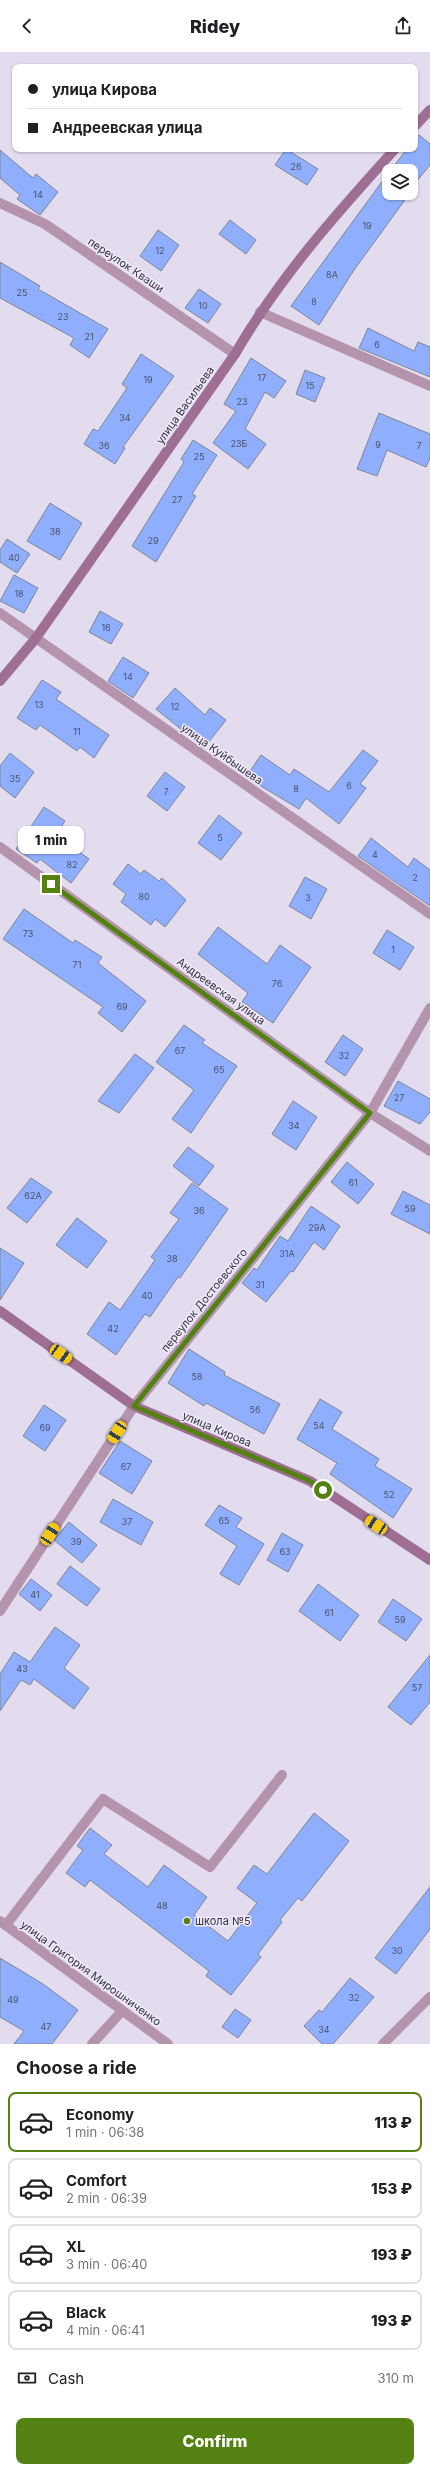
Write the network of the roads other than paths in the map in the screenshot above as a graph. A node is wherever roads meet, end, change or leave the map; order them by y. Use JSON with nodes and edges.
{"nodes":[{"id":1,"x":430,"y":110,"type":"edge"},
{"id":2,"x":418,"y":123,"type":"edge"},
{"id":3,"x":392,"y":152,"type":"edge"},
{"id":4,"x":0,"y":203,"type":"edge"},
{"id":5,"x":260,"y":312,"type":"junction"},
{"id":6,"x":235,"y":354,"type":"junction"},
{"id":7,"x":430,"y":386,"type":"edge"},
{"id":8,"x":0,"y":613,"type":"edge"},
{"id":9,"x":36,"y":638,"type":"junction"},
{"id":10,"x":0,"y":681,"type":"edge"},
{"id":11,"x":0,"y":847,"type":"edge"},
{"id":12,"x":430,"y":914,"type":"edge"},
{"id":13,"x":430,"y":1008,"type":"edge"},
{"id":14,"x":370,"y":1113,"type":"junction"},
{"id":15,"x":430,"y":1151,"type":"edge"},
{"id":16,"x":0,"y":1311,"type":"edge"},
{"id":17,"x":134,"y":1406,"type":"junction"},
{"id":18,"x":430,"y":1560,"type":"edge"},
{"id":19,"x":0,"y":1611,"type":"edge"},
{"id":20,"x":282,"y":1775,"type":"dead end"},
{"id":21,"x":3,"y":1923,"type":"edge"},
{"id":22,"x":430,"y":1997,"type":"edge"},
{"id":23,"x":122,"y":2011,"type":"junction"},
{"id":24,"x":92,"y":2044,"type":"edge"},
{"id":25,"x":168,"y":2044,"type":"edge"},
{"id":26,"x":382,"y":2044,"type":"edge"}],
"edges":[{"from":1,"to":2,"type":"street"},
{"from":3,"to":5,"type":"street","name":"улица Васильева"},
{"from":4,"to":6,"type":"street","name":"переулок Кваши"},
{"from":5,"to":6,"type":"street","name":"улица Васильева"},
{"from":5,"to":7,"type":"street"},
{"from":6,"to":9,"type":"street","name":"улица Васильева"},
{"from":8,"to":9,"type":"street","name":"улица Куйбышева"},
{"from":9,"to":10,"type":"street","name":"улица Васильева"},
{"from":9,"to":12,"type":"street","name":"улица Куйбышева"},
{"from":11,"to":14,"type":"street","name":"Андреевская улица"},
{"from":13,"to":14,"type":"street","name":"переулок Достоевского"},
{"from":14,"to":15,"type":"street","name":"Андреевская улица"},
{"from":14,"to":17,"type":"street","name":"переулок Достоевского"},
{"from":16,"to":17,"type":"street","name":"улица Кирова"},
{"from":17,"to":18,"type":"street","name":"улица Кирова"},
{"from":17,"to":19,"type":"street","name":"переулок Достоевского"},
{"from":20,"to":21,"type":"street"},
{"from":21,"to":23,"type":"street","name":"улица Григория Мирошниченко"},
{"from":22,"to":26,"type":"street"},
{"from":23,"to":24,"type":"street"},
{"from":23,"to":25,"type":"street","name":"улица Григория Мирошниченко"}]}
